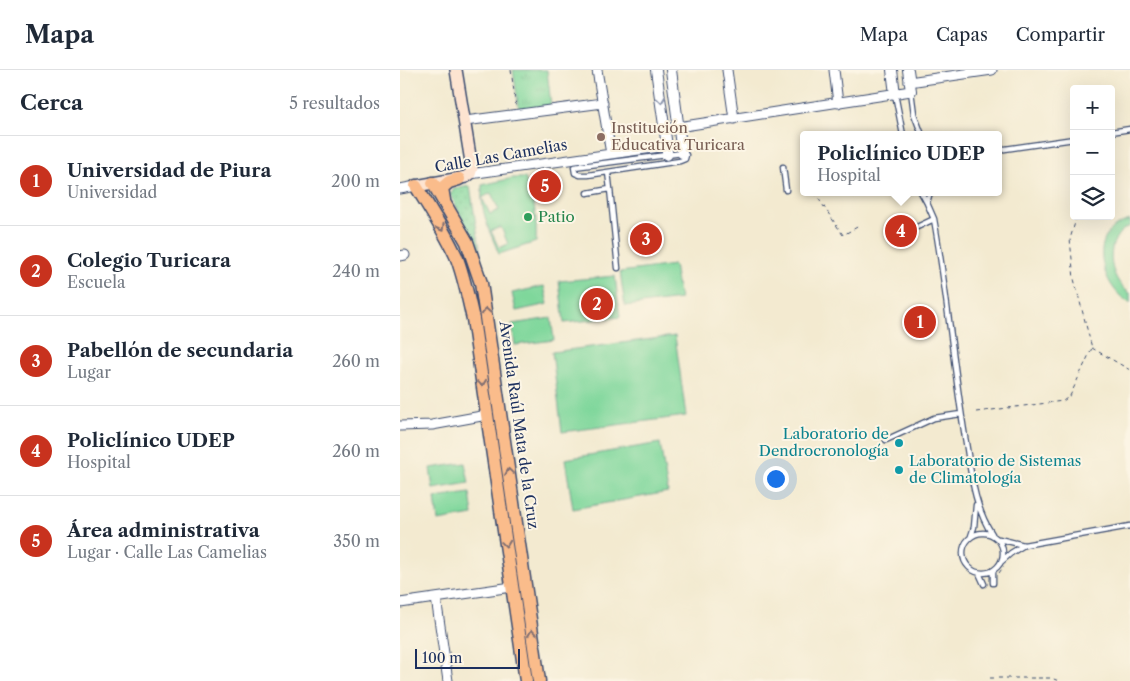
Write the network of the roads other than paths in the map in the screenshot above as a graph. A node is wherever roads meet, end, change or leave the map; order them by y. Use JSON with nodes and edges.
{"nodes":[{"id":1,"x":456,"y":70,"type":"edge"},
{"id":2,"x":597,"y":70,"type":"edge"},
{"id":3,"x":656,"y":70,"type":"edge"},
{"id":4,"x":671,"y":70,"type":"edge"},
{"id":5,"x":727,"y":70,"type":"edge"},
{"id":6,"x":834,"y":70,"type":"edge"},
{"id":7,"x":892,"y":70,"type":"edge"},
{"id":8,"x":908,"y":70,"type":"edge"},
{"id":9,"x":992,"y":70,"type":"edge"},
{"id":10,"x":974,"y":71,"type":"edge"},
{"id":11,"x":910,"y":86,"type":"junction"},
{"id":12,"x":895,"y":94,"type":"junction"},
{"id":13,"x":603,"y":103,"type":"junction"},
{"id":14,"x":838,"y":103,"type":"junction"},
{"id":15,"x":734,"y":119,"type":"junction"},
{"id":16,"x":465,"y":121,"type":"junction"},
{"id":17,"x":679,"y":127,"type":"junction"},
{"id":18,"x":1130,"y":129,"type":"edge"},
{"id":19,"x":665,"y":130,"type":"junction"},
{"id":20,"x":902,"y":131,"type":"edge"},
{"id":21,"x":920,"y":131,"type":"edge"},
{"id":22,"x":1115,"y":131,"type":"edge"},
{"id":23,"x":1070,"y":140,"type":"edge"},
{"id":24,"x":1002,"y":149,"type":"edge"},
{"id":25,"x":667,"y":151,"type":"junction"},
{"id":26,"x":612,"y":154,"type":"junction"},
{"id":27,"x":682,"y":154,"type":"junction"},
{"id":28,"x":783,"y":167,"type":"dead end"},
{"id":29,"x":608,"y":172,"type":"junction"},
{"id":30,"x":464,"y":176,"type":"junction"},
{"id":31,"x":433,"y":183,"type":"junction"},
{"id":32,"x":416,"y":186,"type":"junction"},
{"id":33,"x":400,"y":189,"type":"edge"},
{"id":34,"x":610,"y":189,"type":"junction"},
{"id":35,"x":786,"y":190,"type":"dead end"},
{"id":36,"x":587,"y":193,"type":"dead end"},
{"id":37,"x":923,"y":196,"type":"edge"},
{"id":38,"x":929,"y":196,"type":"edge"},
{"id":39,"x":927,"y":202,"type":"junction"},
{"id":40,"x":444,"y":203,"type":"junction"},
{"id":41,"x":934,"y":219,"type":"junction"},
{"id":42,"x":917,"y":227,"type":"dead end"},
{"id":43,"x":618,"y":268,"type":"dead end"},
{"id":44,"x":962,"y":414,"type":"junction"},
{"id":45,"x":487,"y":415,"type":"junction"},
{"id":46,"x":400,"y":426,"type":"edge"},
{"id":47,"x":886,"y":440,"type":"dead end"},
{"id":48,"x":977,"y":503,"type":"junction"},
{"id":49,"x":1130,"y":526,"type":"edge"},
{"id":50,"x":992,"y":534,"type":"junction"},
{"id":51,"x":971,"y":536,"type":"junction"},
{"id":52,"x":998,"y":538,"type":"junction"},
{"id":53,"x":1024,"y":546,"type":"junction"},
{"id":54,"x":1005,"y":562,"type":"junction"},
{"id":55,"x":996,"y":572,"type":"junction"},
{"id":56,"x":979,"y":573,"type":"junction"},
{"id":57,"x":993,"y":583,"type":"dead end"},
{"id":58,"x":984,"y":584,"type":"dead end"},
{"id":59,"x":512,"y":587,"type":"junction"},
{"id":60,"x":441,"y":595,"type":"junction"},
{"id":61,"x":400,"y":603,"type":"edge"},
{"id":62,"x":448,"y":681,"type":"edge"},
{"id":63,"x":526,"y":681,"type":"edge"},
{"id":64,"x":539,"y":681,"type":"edge"}],
"edges":[{"from":1,"to":16,"type":"main road"},
{"from":2,"to":13,"type":"street"},
{"from":3,"to":19,"type":"street","one_way":true},
{"from":4,"to":17,"type":"street"},
{"from":5,"to":15,"type":"street"},
{"from":6,"to":14,"type":"street"},
{"from":7,"to":12,"type":"street"},
{"from":8,"to":11,"type":"street"},
{"from":9,"to":10,"type":"street"},
{"from":10,"to":11,"type":"street"},
{"from":11,"to":12,"type":"street"},
{"from":11,"to":21,"type":"lane"},
{"from":12,"to":14,"type":"street"},
{"from":12,"to":20,"type":"lane"},
{"from":13,"to":16,"type":"street"},
{"from":13,"to":26,"type":"street"},
{"from":14,"to":15,"type":"street"},
{"from":15,"to":17,"type":"street"},
{"from":16,"to":30,"type":"main road"},
{"from":17,"to":19,"type":"street"},
{"from":17,"to":27,"type":"street"},
{"from":18,"to":22,"type":"lane"},
{"from":19,"to":25,"type":"street"},
{"from":23,"to":24,"type":"lane"},
{"from":25,"to":26,"type":"street","name":"Calle Las Camelias"},
{"from":25,"to":27,"type":"lane"},
{"from":25,"to":29,"type":"lane"},
{"from":26,"to":30,"type":"street","name":"Calle Las Camelias"},
{"from":27,"to":29,"type":"lane"},
{"from":28,"to":35,"type":"lane"},
{"from":29,"to":34,"type":"lane"},
{"from":30,"to":31,"type":"main road","name":"Calle Las Camelias"},
{"from":30,"to":40,"type":"main road"},
{"from":31,"to":32,"type":"main road","name":"Calle Las Camelias"},
{"from":31,"to":40,"type":"main road","name":"Avenida Raúl Mata de la Cruz"},
{"from":32,"to":33,"type":"street","name":"Calle Las Camelias"},
{"from":32,"to":45,"type":"main road","name":"Avenida Raúl Mata de la Cruz","one_way":true},
{"from":34,"to":36,"type":"lane"},
{"from":34,"to":43,"type":"lane"},
{"from":37,"to":39,"type":"lane"},
{"from":38,"to":39,"type":"lane"},
{"from":39,"to":41,"type":"lane"},
{"from":64,"to":40,"type":"main road","name":"Avenida Raúl Mata de la Cruz","one_way":true},
{"from":41,"to":42,"type":"lane"},
{"from":41,"to":44,"type":"lane"},
{"from":44,"to":47,"type":"lane"},
{"from":44,"to":48,"type":"lane"},
{"from":45,"to":46,"type":"street"},
{"from":45,"to":59,"type":"main road","name":"Avenida Raúl Mata de la Cruz","one_way":true},
{"from":48,"to":50,"type":"lane"},
{"from":48,"to":51,"type":"lane"},
{"from":49,"to":53,"type":"lane"},
{"from":50,"to":51,"type":"lane"},
{"from":50,"to":52,"type":"lane"},
{"from":51,"to":56,"type":"lane"},
{"from":52,"to":53,"type":"lane"},
{"from":52,"to":54,"type":"lane"},
{"from":53,"to":54,"type":"lane"},
{"from":54,"to":55,"type":"lane"},
{"from":55,"to":56,"type":"lane"},
{"from":55,"to":57,"type":"lane"},
{"from":56,"to":58,"type":"lane"},
{"from":59,"to":60,"type":"street"},
{"from":59,"to":63,"type":"main road","name":"Avenida Raúl Mata de la Cruz"},
{"from":60,"to":61,"type":"street"},
{"from":60,"to":62,"type":"street"}]}
